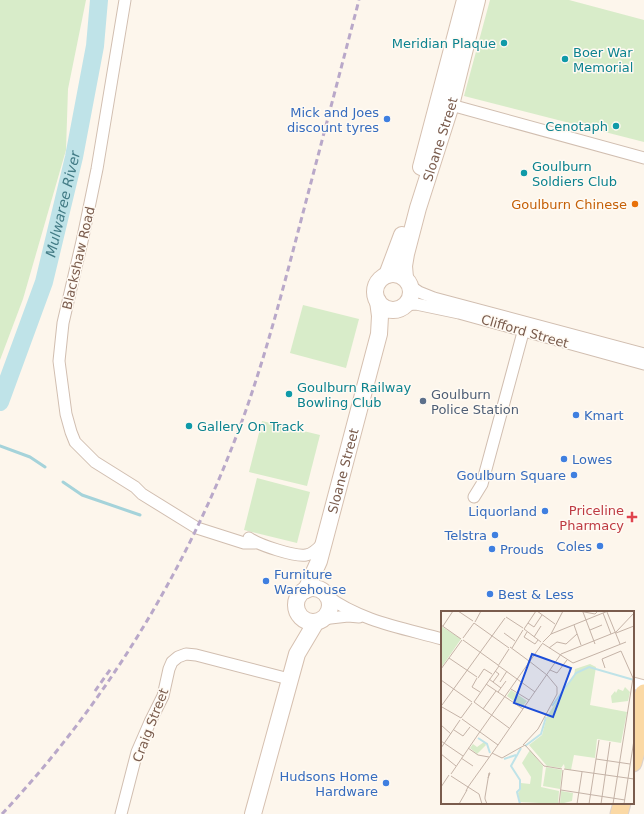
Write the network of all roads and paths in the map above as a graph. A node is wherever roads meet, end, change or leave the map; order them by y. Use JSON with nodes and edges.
{"nodes":[{"id":1,"x":125,"y":0,"type":"edge"},
{"id":2,"x":477,"y":0,"type":"edge"},
{"id":3,"x":465,"y":4,"type":"edge"},
{"id":4,"x":451,"y":105,"type":"junction"},
{"id":5,"x":644,"y":158,"type":"edge"},
{"id":6,"x":420,"y":168,"type":"junction"},
{"id":7,"x":387,"y":275,"type":"junction"},
{"id":8,"x":408,"y":282,"type":"junction"},
{"id":9,"x":378,"y":301,"type":"junction"},
{"id":10,"x":400,"y":307,"type":"junction"},
{"id":11,"x":524,"y":327,"type":"junction"},
{"id":12,"x":379,"y":334,"type":"junction"},
{"id":13,"x":644,"y":354,"type":"edge"},
{"id":14,"x":644,"y":364,"type":"edge"},
{"id":15,"x":474,"y":496,"type":"dead end"},
{"id":16,"x":324,"y":542,"type":"junction"},
{"id":17,"x":295,"y":555,"type":"junction"},
{"id":18,"x":312,"y":576,"type":"junction"},
{"id":19,"x":325,"y":594,"type":"junction"},
{"id":20,"x":299,"y":614,"type":"junction"},
{"id":21,"x":366,"y":618,"type":"junction"},
{"id":22,"x":319,"y":620,"type":"junction"},
{"id":23,"x":441,"y":639,"type":"edge"},
{"id":24,"x":297,"y":654,"type":"junction"},
{"id":25,"x":289,"y":679,"type":"junction"},
{"id":26,"x":634,"y":684,"type":"edge"},
{"id":27,"x":641,"y":695,"type":"edge"},
{"id":28,"x":644,"y":722,"type":"edge"},
{"id":29,"x":634,"y":725,"type":"edge"},
{"id":30,"x":634,"y":759,"type":"edge"},
{"id":31,"x":612,"y":804,"type":"edge"},
{"id":32,"x":622,"y":804,"type":"edge"},
{"id":33,"x":120,"y":814,"type":"edge"},
{"id":34,"x":253,"y":814,"type":"edge"},
{"id":35,"x":609,"y":814,"type":"edge"},
{"id":36,"x":619,"y":814,"type":"edge"}],
"edges":[{"from":1,"to":17,"type":"street","name":"Blackshaw Road"},
{"from":2,"to":4,"type":"street","name":"Sloane Street"},
{"from":3,"to":6,"type":"street","name":"Sloane Street"},
{"from":4,"to":5,"type":"street"},
{"from":4,"to":6,"type":"street"},
{"from":4,"to":8,"type":"street","name":"Sloane Street"},
{"from":6,"to":7,"type":"street","name":"Sloane Street"},
{"from":7,"to":8,"type":"street"},
{"from":7,"to":9,"type":"street"},
{"from":8,"to":10,"type":"street"},
{"from":8,"to":11,"type":"street","name":"Clifford Street"},
{"from":9,"to":10,"type":"street"},
{"from":9,"to":12,"type":"street","name":"Sloane Street"},
{"from":10,"to":11,"type":"street","name":"Clifford Street"},
{"from":10,"to":12,"type":"street","name":"Sloane Street"},
{"from":11,"to":13,"type":"street","name":"Clifford Street"},
{"from":11,"to":14,"type":"street","name":"Clifford Street"},
{"from":11,"to":15,"type":"street"},
{"from":12,"to":16,"type":"street","name":"Sloane Street"},
{"from":16,"to":17,"type":"street","name":"Blackshaw Road"},
{"from":16,"to":18,"type":"street","name":"Sloane Street"},
{"from":17,"to":18,"type":"street","name":"Blackshaw Road"},
{"from":18,"to":19,"type":"street","name":"Sloane Street"},
{"from":18,"to":19,"type":"street"},
{"from":18,"to":20,"type":"street"},
{"from":19,"to":21,"type":"street"},
{"from":19,"to":22,"type":"street","name":"Sloane Street"},
{"from":20,"to":22,"type":"street"},
{"from":20,"to":24,"type":"street"},
{"from":21,"to":22,"type":"street"},
{"from":21,"to":23,"type":"street"},
{"from":22,"to":24,"type":"street"},
{"from":24,"to":25,"type":"street"},
{"from":25,"to":33,"type":"street","name":"Craig Street"},
{"from":25,"to":34,"type":"street"},
{"from":26,"to":27,"type":"street"},
{"from":27,"to":29,"type":"main road"},
{"from":28,"to":30,"type":"main road"},
{"from":31,"to":35,"type":"main road"},
{"from":32,"to":36,"type":"main road"}]}
